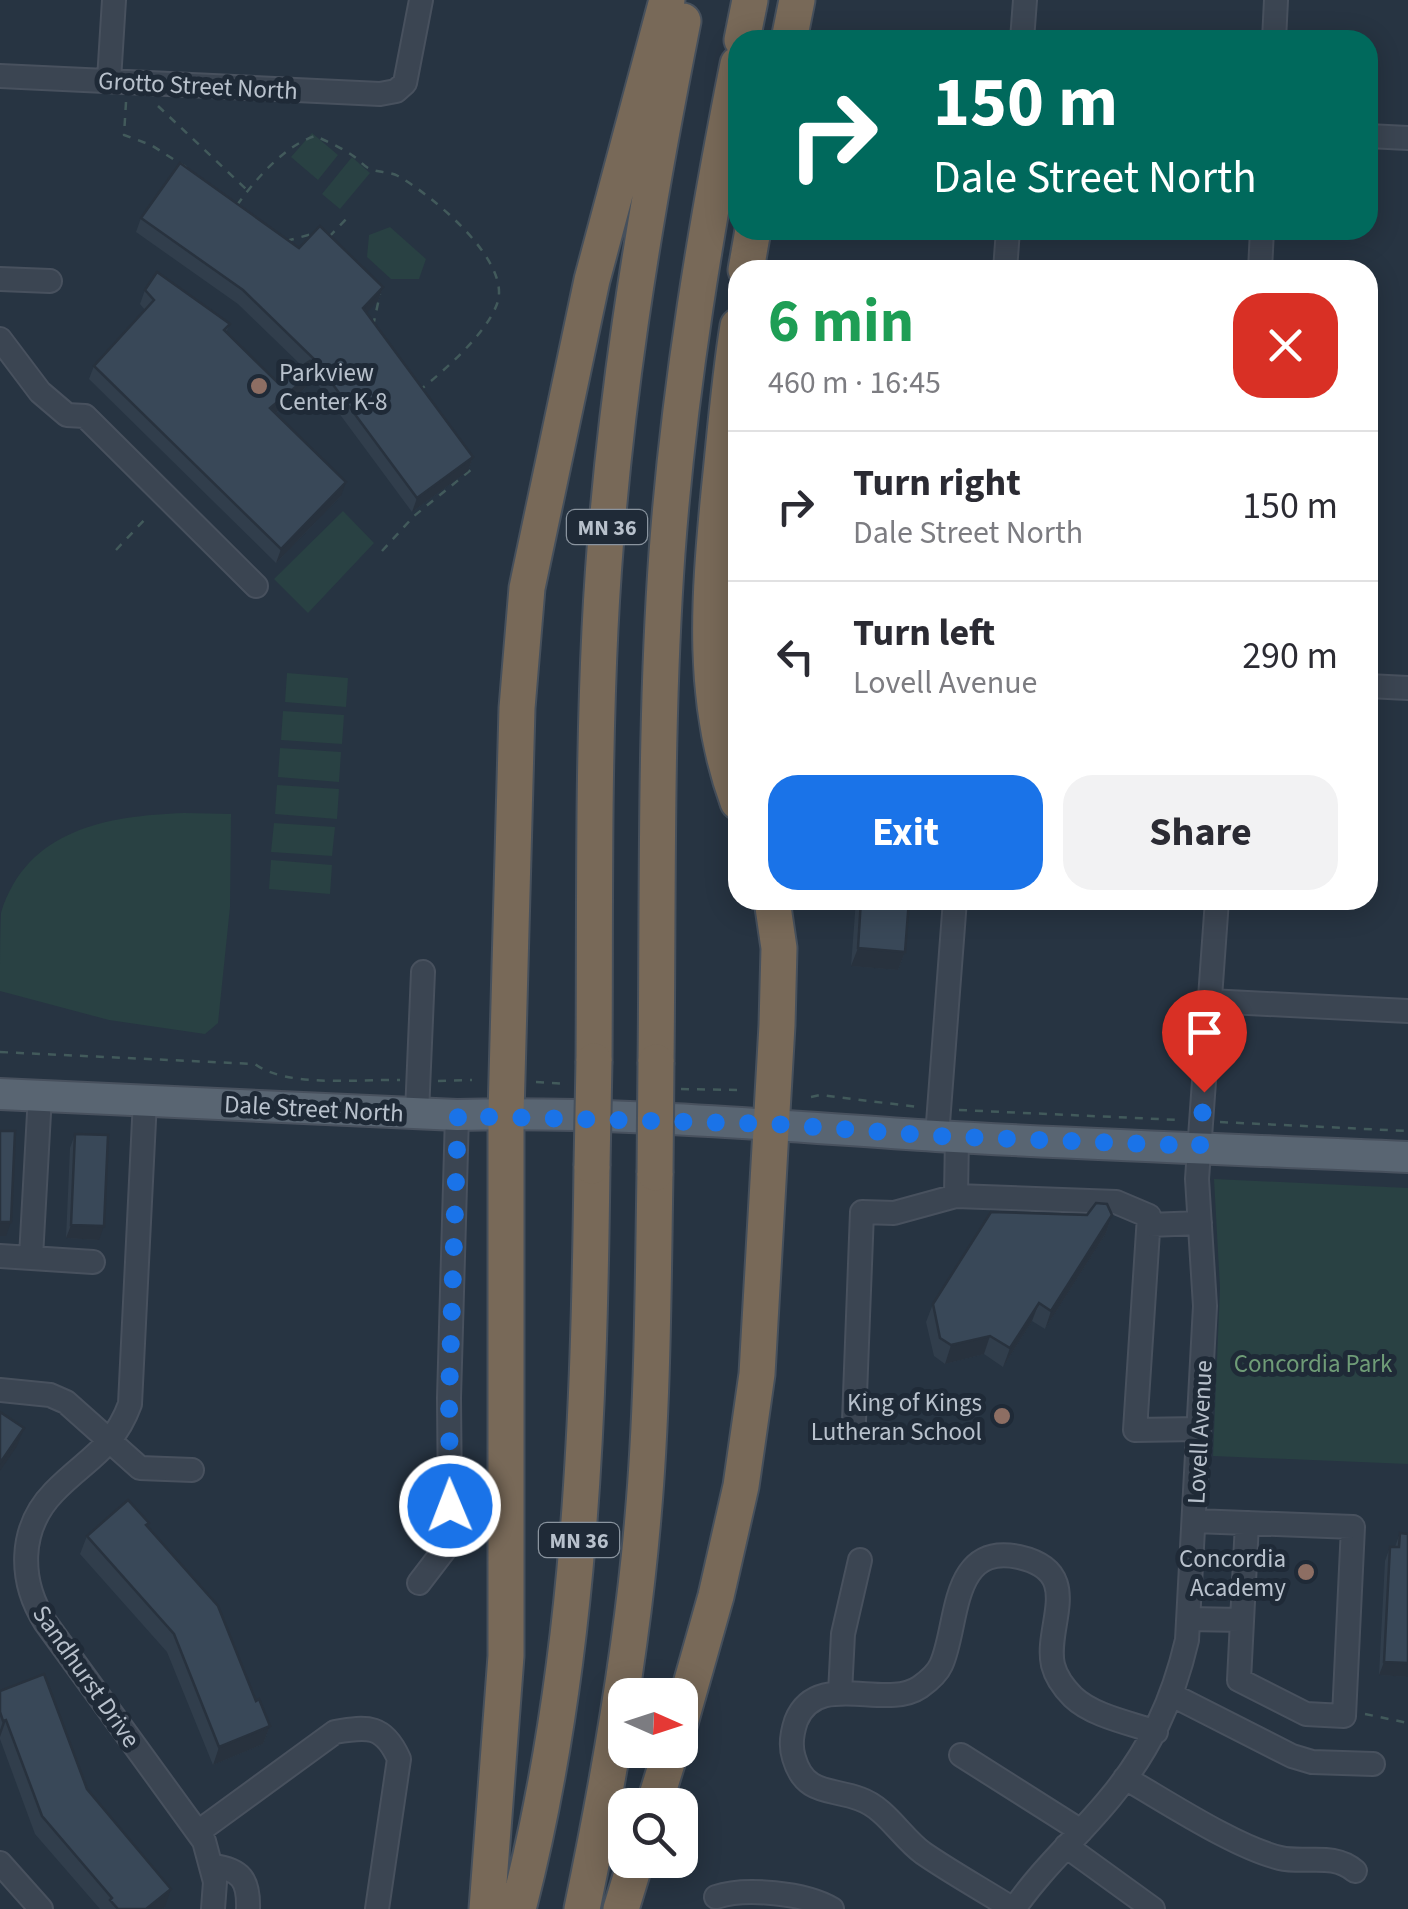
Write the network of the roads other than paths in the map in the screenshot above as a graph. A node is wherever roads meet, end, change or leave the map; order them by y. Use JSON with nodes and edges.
{"nodes":[{"id":1,"x":114,"y":0,"type":"edge"},
{"id":2,"x":421,"y":0,"type":"edge"},
{"id":3,"x":667,"y":0,"type":"edge"},
{"id":4,"x":687,"y":0,"type":"edge"},
{"id":5,"x":750,"y":0,"type":"edge"},
{"id":6,"x":797,"y":0,"type":"edge"},
{"id":7,"x":820,"y":0,"type":"edge"},
{"id":8,"x":1025,"y":0,"type":"edge"},
{"id":9,"x":1276,"y":0,"type":"edge"},
{"id":10,"x":744,"y":30,"type":"edge"},
{"id":11,"x":790,"y":30,"type":"edge"},
{"id":12,"x":815,"y":30,"type":"edge"},
{"id":13,"x":1023,"y":30,"type":"edge"},
{"id":14,"x":1274,"y":30,"type":"edge"},
{"id":15,"x":0,"y":76,"type":"edge"},
{"id":16,"x":109,"y":80,"type":"junction"},
{"id":17,"x":728,"y":121,"type":"edge"},
{"id":18,"x":1378,"y":136,"type":"edge"},
{"id":19,"x":1408,"y":138,"type":"edge"},
{"id":20,"x":0,"y":279,"type":"edge"},
{"id":21,"x":50,"y":281,"type":"dead end"},
{"id":22,"x":0,"y":339,"type":"edge"},
{"id":23,"x":728,"y":430,"type":"edge"},
{"id":24,"x":256,"y":586,"type":"dead end"},
{"id":25,"x":1378,"y":686,"type":"edge"},
{"id":26,"x":1408,"y":688,"type":"edge"},
{"id":27,"x":728,"y":768,"type":"edge"},
{"id":28,"x":774,"y":910,"type":"edge"},
{"id":29,"x":949,"y":910,"type":"edge"},
{"id":30,"x":1216,"y":910,"type":"edge"},
{"id":31,"x":423,"y":972,"type":"dead end"},
{"id":32,"x":1210,"y":1001,"type":"junction"},
{"id":33,"x":1408,"y":1011,"type":"edge"},
{"id":34,"x":0,"y":1094,"type":"edge"},
{"id":35,"x":40,"y":1096,"type":"junction"},
{"id":36,"x":145,"y":1100,"type":"junction"},
{"id":37,"x":416,"y":1113,"type":"junction"},
{"id":38,"x":506,"y":1114,"type":"junction"},
{"id":39,"x":458,"y":1116,"type":"junction"},
{"id":40,"x":774,"y":1124,"type":"junction"},
{"id":41,"x":950,"y":1127,"type":"junction"},
{"id":42,"x":1206,"y":1134,"type":"junction"},
{"id":43,"x":1408,"y":1157,"type":"edge"},
{"id":44,"x":956,"y":1196,"type":"junction"},
{"id":45,"x":1149,"y":1224,"type":"junction"},
{"id":46,"x":1200,"y":1224,"type":"junction"},
{"id":47,"x":0,"y":1256,"type":"edge"},
{"id":48,"x":30,"y":1256,"type":"junction"},
{"id":49,"x":92,"y":1262,"type":"dead end"},
{"id":50,"x":0,"y":1390,"type":"edge"},
{"id":51,"x":854,"y":1421,"type":"dead end"},
{"id":52,"x":1199,"y":1429,"type":"junction"},
{"id":53,"x":112,"y":1442,"type":"junction"},
{"id":54,"x":192,"y":1470,"type":"dead end"},
{"id":55,"x":1195,"y":1521,"type":"junction"},
{"id":56,"x":1248,"y":1523,"type":"junction"},
{"id":57,"x":860,"y":1560,"type":"dead end"},
{"id":58,"x":419,"y":1583,"type":"dead end"},
{"id":59,"x":1189,"y":1618,"type":"junction"},
{"id":60,"x":1242,"y":1620,"type":"junction"},
{"id":61,"x":693,"y":1678,"type":"edge"},
{"id":62,"x":840,"y":1692,"type":"junction"},
{"id":63,"x":1172,"y":1695,"type":"junction"},
{"id":64,"x":1156,"y":1732,"type":"junction"},
{"id":65,"x":961,"y":1755,"type":"dead end"},
{"id":66,"x":1373,"y":1764,"type":"dead end"},
{"id":67,"x":1125,"y":1778,"type":"junction"},
{"id":68,"x":198,"y":1832,"type":"junction"},
{"id":69,"x":1074,"y":1838,"type":"junction"},
{"id":70,"x":0,"y":1864,"type":"edge"},
{"id":71,"x":212,"y":1866,"type":"junction"},
{"id":72,"x":1354,"y":1871,"type":"dead end"},
{"id":73,"x":630,"y":1878,"type":"edge"},
{"id":74,"x":716,"y":1897,"type":"dead end"},
{"id":75,"x":41,"y":1909,"type":"edge"},
{"id":76,"x":213,"y":1909,"type":"edge"},
{"id":77,"x":248,"y":1909,"type":"edge"},
{"id":78,"x":377,"y":1909,"type":"edge"},
{"id":79,"x":488,"y":1909,"type":"edge"},
{"id":80,"x":518,"y":1909,"type":"edge"},
{"id":81,"x":582,"y":1909,"type":"edge"},
{"id":82,"x":621,"y":1909,"type":"edge"},
{"id":83,"x":832,"y":1909,"type":"edge"},
{"id":84,"x":1014,"y":1909,"type":"edge"},
{"id":85,"x":1153,"y":1909,"type":"edge"}],
"edges":[{"from":1,"to":16,"type":"street"},
{"from":2,"to":16,"type":"street","name":"Grotto Street North"},
{"from":3,"to":38,"type":"highway"},
{"from":4,"to":80,"type":"highway","number":"MN 36","bridge":true},
{"from":5,"to":10,"type":"highway"},
{"from":6,"to":11,"type":"highway"},
{"from":7,"to":12,"type":"highway"},
{"from":8,"to":13,"type":"street"},
{"from":9,"to":14,"type":"street"},
{"from":15,"to":16,"type":"street","name":"Grotto Street North"},
{"from":17,"to":81,"type":"highway","number":"MN 36","bridge":true},
{"from":18,"to":19,"type":"street"},
{"from":20,"to":21,"type":"street"},
{"from":22,"to":24,"type":"street"},
{"from":23,"to":27,"type":"highway"},
{"from":25,"to":26,"type":"street"},
{"from":28,"to":40,"type":"highway"},
{"from":29,"to":41,"type":"street"},
{"from":30,"to":32,"type":"street","name":"Lovell Avenue"},
{"from":31,"to":37,"type":"street"},
{"from":32,"to":33,"type":"street"},
{"from":32,"to":42,"type":"street","name":"Lovell Avenue"},
{"from":34,"to":35,"type":"main road","name":"Dale Street North"},
{"from":35,"to":36,"type":"main road","name":"Dale Street North"},
{"from":35,"to":48,"type":"street"},
{"from":36,"to":37,"type":"main road","name":"Dale Street North"},
{"from":36,"to":53,"type":"street","name":"Sandhurst Drive"},
{"from":37,"to":39,"type":"main road","name":"Dale Street North"},
{"from":38,"to":39,"type":"main road","name":"Dale Street North"},
{"from":38,"to":40,"type":"main road","name":"Dale Street North"},
{"from":38,"to":79,"type":"highway"},
{"from":39,"to":58,"type":"street"},
{"from":40,"to":41,"type":"main road","name":"Dale Street North"},
{"from":40,"to":61,"type":"highway"},
{"from":41,"to":42,"type":"main road","name":"Dale Street North"},
{"from":41,"to":44,"type":"street"},
{"from":42,"to":43,"type":"main road","name":"Dale Street North"},
{"from":42,"to":46,"type":"street","name":"Lovell Avenue"},
{"from":44,"to":45,"type":"street"},
{"from":44,"to":51,"type":"street"},
{"from":45,"to":46,"type":"street"},
{"from":45,"to":52,"type":"street"},
{"from":46,"to":52,"type":"street","name":"Lovell Avenue"},
{"from":47,"to":48,"type":"street"},
{"from":48,"to":49,"type":"street"},
{"from":50,"to":53,"type":"street"},
{"from":52,"to":55,"type":"street","name":"Lovell Avenue"},
{"from":53,"to":54,"type":"street"},
{"from":53,"to":68,"type":"street","name":"Sandhurst Drive"},
{"from":55,"to":56,"type":"street"},
{"from":55,"to":59,"type":"street","name":"Lovell Avenue"},
{"from":56,"to":60,"type":"street"},
{"from":56,"to":60,"type":"street"},
{"from":57,"to":62,"type":"street"},
{"from":59,"to":60,"type":"street"},
{"from":59,"to":63,"type":"street","name":"Lovell Avenue"},
{"from":62,"to":64,"type":"street"},
{"from":62,"to":84,"type":"street"},
{"from":63,"to":64,"type":"street","name":"Lovell Avenue"},
{"from":63,"to":66,"type":"street"},
{"from":64,"to":67,"type":"street","name":"Lovell Avenue"},
{"from":65,"to":69,"type":"street"},
{"from":67,"to":69,"type":"street","name":"Lovell Avenue"},
{"from":67,"to":72,"type":"street"},
{"from":68,"to":71,"type":"street","name":"Sandhurst Drive"},
{"from":68,"to":78,"type":"street"},
{"from":69,"to":84,"type":"street","name":"Lovell Avenue"},
{"from":69,"to":85,"type":"street"},
{"from":70,"to":75,"type":"street"},
{"from":71,"to":76,"type":"street","name":"Sandhurst Drive"},
{"from":71,"to":77,"type":"street"},
{"from":73,"to":82,"type":"highway"},
{"from":74,"to":83,"type":"street"}]}
